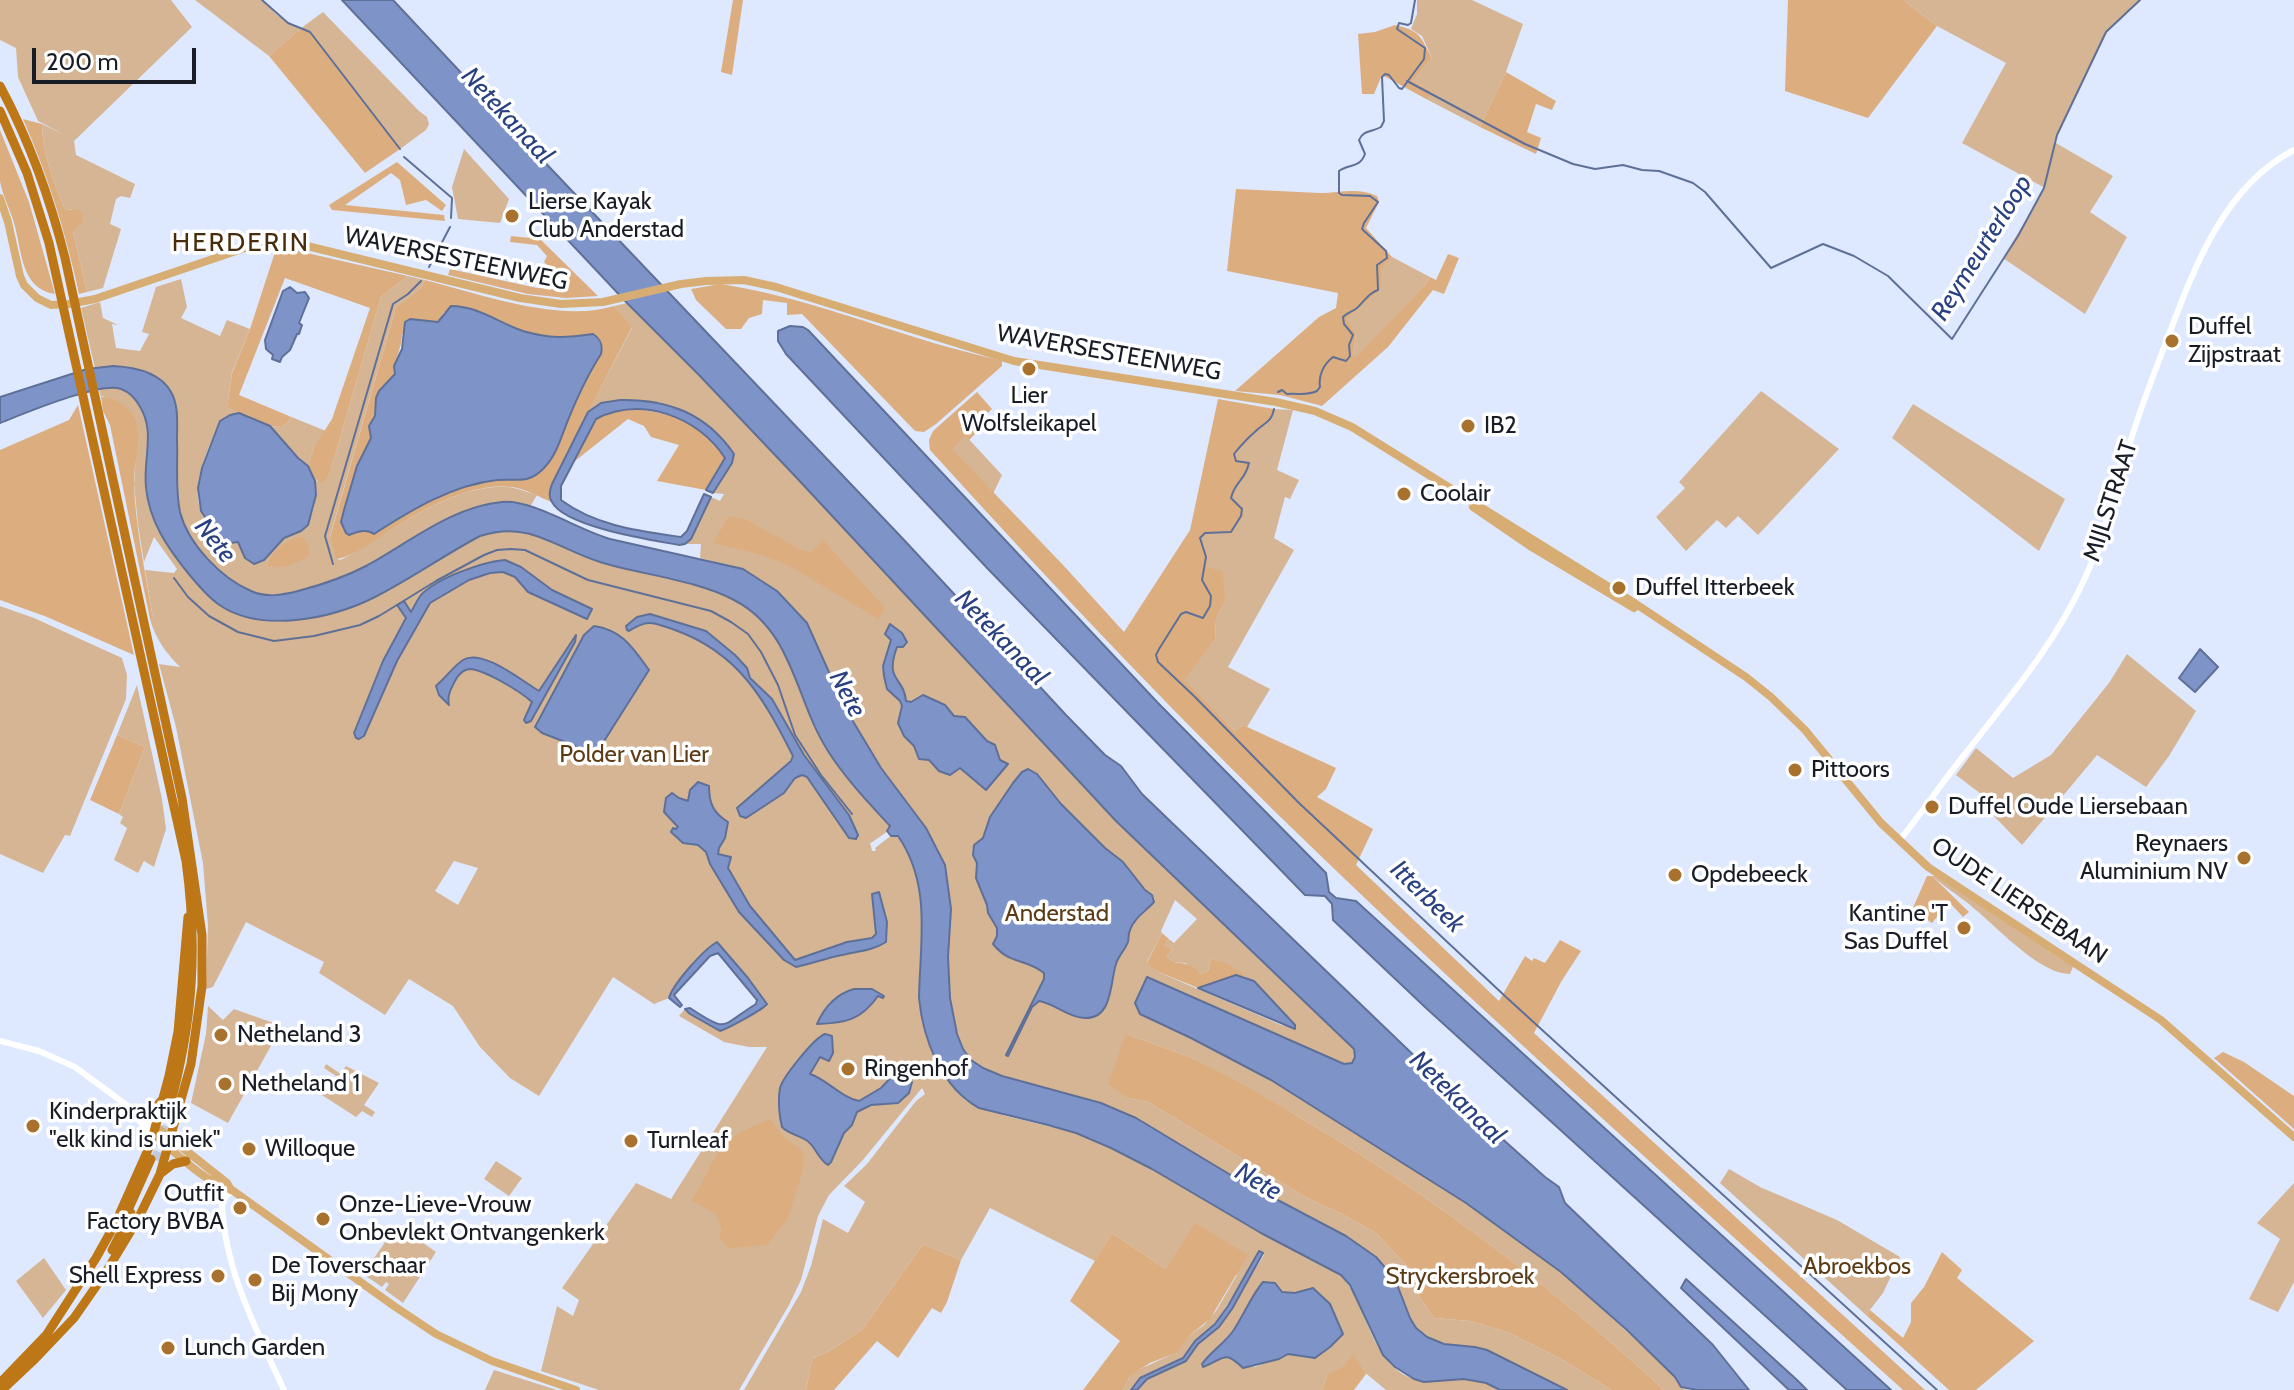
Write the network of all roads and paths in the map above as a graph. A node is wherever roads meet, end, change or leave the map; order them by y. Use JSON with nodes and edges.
{"nodes":[{"id":1,"x":0,"y":86,"type":"edge"},
{"id":2,"x":0,"y":111,"type":"edge"},
{"id":3,"x":2294,"y":150,"type":"edge"},
{"id":4,"x":0,"y":198,"type":"edge"},
{"id":5,"x":1276,"y":402,"type":"joint"},
{"id":6,"x":1899,"y":841,"type":"junction"},
{"id":7,"x":194,"y":900,"type":"junction"},
{"id":8,"x":0,"y":1041,"type":"edge"},
{"id":9,"x":163,"y":1098,"type":"junction"},
{"id":10,"x":129,"y":1108,"type":"junction"},
{"id":11,"x":171,"y":1109,"type":"tunnel mouth"},
{"id":12,"x":140,"y":1113,"type":"junction"},
{"id":13,"x":154,"y":1130,"type":"junction"},
{"id":14,"x":2294,"y":1137,"type":"edge"},
{"id":15,"x":170,"y":1142,"type":"junction"},
{"id":16,"x":186,"y":1161,"type":"junction"},
{"id":17,"x":160,"y":1174,"type":"junction"},
{"id":18,"x":208,"y":1178,"type":"junction"},
{"id":19,"x":232,"y":1190,"type":"junction"},
{"id":20,"x":222,"y":1205,"type":"junction"},
{"id":21,"x":47,"y":1334,"type":"junction"},
{"id":22,"x":25,"y":1368,"type":"junction"},
{"id":23,"x":0,"y":1383,"type":"edge"},
{"id":24,"x":2,"y":1390,"type":"edge"},
{"id":25,"x":284,"y":1390,"type":"edge"},
{"id":26,"x":576,"y":1390,"type":"edge"}],
"edges":[{"from":1,"to":7,"type":"highway"},
{"from":2,"to":7,"type":"highway"},
{"from":3,"to":6,"type":"street","name":"MIJLSTRAAT"},
{"from":4,"to":5,"type":"main road","name":"WAVERSESTEENWEG"},
{"from":5,"to":6,"type":"main road","name":"OUDE LIERSEBAAN"},
{"from":6,"to":14,"type":"main road","name":"OUDE LIERSEBAAN"},
{"from":7,"to":9,"type":"highway"},
{"from":7,"to":11,"type":"highway"},
{"from":7,"to":15,"type":"highway"},
{"from":8,"to":10,"type":"street"},
{"from":9,"to":12,"type":"highway"},
{"from":9,"to":13,"type":"highway"},
{"from":10,"to":12,"type":"street"},
{"from":10,"to":13,"type":"street"},
{"from":12,"to":13,"type":"street"},
{"from":13,"to":15,"type":"main road"},
{"from":13,"to":21,"type":"highway"},
{"from":15,"to":16,"type":"main road"},
{"from":15,"to":17,"type":"highway"},
{"from":15,"to":19,"type":"main road"},
{"from":16,"to":17,"type":"highway"},
{"from":16,"to":18,"type":"main road"},
{"from":17,"to":22,"type":"highway"},
{"from":18,"to":19,"type":"main road"},
{"from":18,"to":20,"type":"street"},
{"from":19,"to":20,"type":"street"},
{"from":19,"to":26,"type":"main road"},
{"from":20,"to":25,"type":"street"},
{"from":21,"to":22,"type":"highway"},
{"from":21,"to":23,"type":"highway"},
{"from":22,"to":24,"type":"highway"}]}
